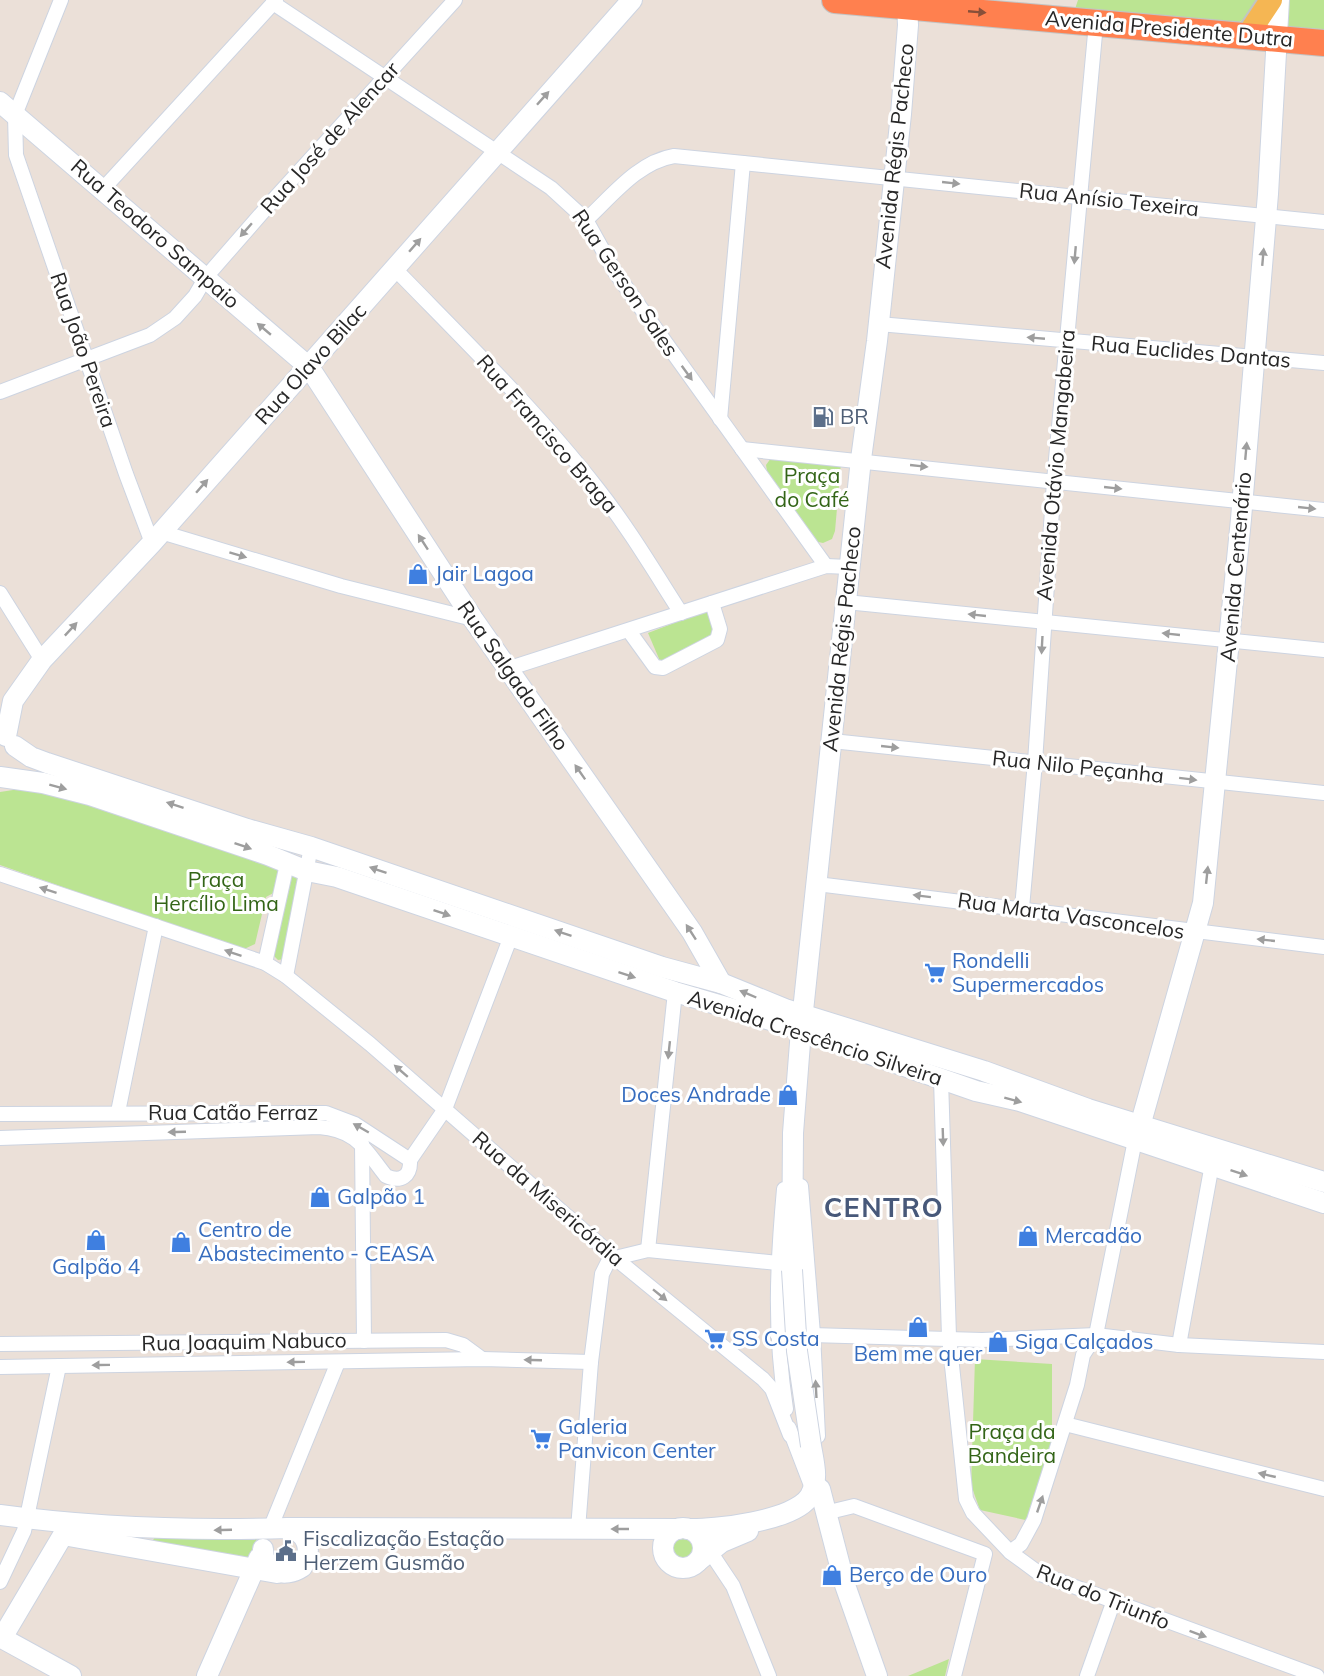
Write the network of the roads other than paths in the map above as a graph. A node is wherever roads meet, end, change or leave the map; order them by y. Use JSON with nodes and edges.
{"nodes":[{"id":1,"x":61,"y":0,"type":"edge"},
{"id":2,"x":455,"y":0,"type":"edge"},
{"id":3,"x":632,"y":0,"type":"edge"},
{"id":4,"x":835,"y":0,"type":"edge"},
{"id":5,"x":1066,"y":0,"type":"edge"},
{"id":6,"x":1271,"y":0,"type":"edge"},
{"id":7,"x":1280,"y":0,"type":"edge"},
{"id":8,"x":275,"y":1,"type":"edge"},
{"id":9,"x":907,"y":10,"type":"edge"},
{"id":10,"x":1038,"y":18,"type":"junction"},
{"id":11,"x":1096,"y":23,"type":"junction"},
{"id":12,"x":1247,"y":36,"type":"junction"},
{"id":13,"x":1277,"y":39,"type":"junction"},
{"id":14,"x":1324,"y":43,"type":"edge"},
{"id":15,"x":384,"y":78,"type":"junction"},
{"id":16,"x":8,"y":108,"type":"edge"},
{"id":17,"x":42,"y":136,"type":"junction"},
{"id":18,"x":497,"y":150,"type":"junction"},
{"id":19,"x":16,"y":155,"type":"junction"},
{"id":20,"x":743,"y":163,"type":"junction"},
{"id":21,"x":893,"y":177,"type":"junction"},
{"id":22,"x":103,"y":189,"type":"junction"},
{"id":23,"x":1080,"y":197,"type":"junction"},
{"id":24,"x":1266,"y":215,"type":"junction"},
{"id":25,"x":586,"y":220,"type":"junction"},
{"id":26,"x":1324,"y":222,"type":"edge"},
{"id":27,"x":395,"y":269,"type":"junction"},
{"id":28,"x":206,"y":278,"type":"junction"},
{"id":29,"x":879,"y":324,"type":"junction"},
{"id":30,"x":1067,"y":341,"type":"junction"},
{"id":31,"x":86,"y":358,"type":"junction"},
{"id":32,"x":1254,"y":359,"type":"junction"},
{"id":33,"x":1324,"y":363,"type":"edge"},
{"id":34,"x":309,"y":367,"type":"junction"},
{"id":35,"x":0,"y":392,"type":"edge"},
{"id":36,"x":720,"y":419,"type":"junction"},
{"id":37,"x":742,"y":449,"type":"junction"},
{"id":38,"x":861,"y":459,"type":"junction"},
{"id":39,"x":1054,"y":482,"type":"junction"},
{"id":40,"x":1242,"y":501,"type":"junction"},
{"id":41,"x":1324,"y":510,"type":"edge"},
{"id":42,"x":157,"y":537,"type":"junction"},
{"id":43,"x":826,"y":566,"type":"junction"},
{"id":44,"x":849,"y":567,"type":"junction"},
{"id":45,"x":0,"y":593,"type":"edge"},
{"id":46,"x":846,"y":602,"type":"junction"},
{"id":47,"x":712,"y":603,"type":"junction"},
{"id":48,"x":681,"y":614,"type":"junction"},
{"id":49,"x":473,"y":620,"type":"junction"},
{"id":50,"x":1043,"y":621,"type":"junction"},
{"id":51,"x":629,"y":631,"type":"junction"},
{"id":52,"x":1229,"y":639,"type":"junction"},
{"id":53,"x":1324,"y":650,"type":"edge"},
{"id":54,"x":42,"y":660,"type":"junction"},
{"id":55,"x":507,"y":669,"type":"junction"},
{"id":56,"x":7,"y":739,"type":"edge"},
{"id":57,"x":832,"y":741,"type":"junction"},
{"id":58,"x":1035,"y":762,"type":"junction"},
{"id":59,"x":0,"y":776,"type":"edge"},
{"id":60,"x":1217,"y":782,"type":"junction"},
{"id":61,"x":1324,"y":793,"type":"edge"},
{"id":62,"x":311,"y":847,"type":"junction"},
{"id":63,"x":287,"y":864,"type":"junction"},
{"id":64,"x":307,"y":871,"type":"junction"},
{"id":65,"x":0,"y":874,"type":"edge"},
{"id":66,"x":817,"y":884,"type":"junction"},
{"id":67,"x":1022,"y":908,"type":"junction"},
{"id":68,"x":156,"y":926,"type":"junction"},
{"id":69,"x":1195,"y":932,"type":"junction"},
{"id":70,"x":511,"y":936,"type":"junction"},
{"id":71,"x":1324,"y":947,"type":"edge"},
{"id":72,"x":265,"y":963,"type":"junction"},
{"id":73,"x":680,"y":972,"type":"junction"},
{"id":74,"x":286,"y":976,"type":"junction"},
{"id":75,"x":721,"y":982,"type":"junction"},
{"id":76,"x":675,"y":992,"type":"junction"},
{"id":77,"x":802,"y":1022,"type":"junction"},
{"id":78,"x":945,"y":1059,"type":"junction"},
{"id":79,"x":984,"y":1071,"type":"junction"},
{"id":80,"x":941,"y":1079,"type":"junction"},
{"id":81,"x":976,"y":1091,"type":"junction"},
{"id":82,"x":445,"y":1110,"type":"junction"},
{"id":83,"x":795,"y":1110,"type":"junction"},
{"id":84,"x":118,"y":1112,"type":"junction"},
{"id":85,"x":0,"y":1114,"type":"edge"},
{"id":86,"x":1138,"y":1133,"type":"junction"},
{"id":87,"x":0,"y":1138,"type":"edge"},
{"id":88,"x":362,"y":1143,"type":"junction"},
{"id":89,"x":410,"y":1160,"type":"junction"},
{"id":90,"x":1212,"y":1164,"type":"junction"},
{"id":91,"x":1324,"y":1182,"type":"edge"},
{"id":92,"x":1324,"y":1203,"type":"edge"},
{"id":93,"x":648,"y":1250,"type":"junction"},
{"id":94,"x":615,"y":1258,"type":"junction"},
{"id":95,"x":785,"y":1267,"type":"junction"},
{"id":96,"x":777,"y":1334,"type":"junction"},
{"id":97,"x":813,"y":1334,"type":"junction"},
{"id":98,"x":1096,"y":1335,"type":"junction"},
{"id":99,"x":949,"y":1337,"type":"junction"},
{"id":100,"x":364,"y":1341,"type":"junction"},
{"id":101,"x":0,"y":1344,"type":"edge"},
{"id":102,"x":1179,"y":1345,"type":"junction"},
{"id":103,"x":1324,"y":1352,"type":"edge"},
{"id":104,"x":482,"y":1359,"type":"junction"},
{"id":105,"x":338,"y":1362,"type":"junction"},
{"id":106,"x":591,"y":1362,"type":"junction"},
{"id":107,"x":59,"y":1366,"type":"junction"},
{"id":108,"x":0,"y":1367,"type":"edge"},
{"id":109,"x":1065,"y":1424,"type":"junction"},
{"id":110,"x":790,"y":1435,"type":"junction"},
{"id":111,"x":1324,"y":1489,"type":"edge"},
{"id":112,"x":812,"y":1494,"type":"junction"},
{"id":113,"x":825,"y":1513,"type":"junction"},
{"id":114,"x":0,"y":1515,"type":"edge"},
{"id":115,"x":27,"y":1519,"type":"junction"},
{"id":116,"x":283,"y":1528,"type":"junction"},
{"id":117,"x":578,"y":1529,"type":"junction"},
{"id":118,"x":683,"y":1529,"type":"junction"},
{"id":119,"x":59,"y":1530,"type":"junction"},
{"id":120,"x":263,"y":1549,"type":"junction"},
{"id":121,"x":1010,"y":1552,"type":"junction"},
{"id":122,"x":706,"y":1561,"type":"junction"},
{"id":123,"x":254,"y":1569,"type":"junction"},
{"id":124,"x":277,"y":1573,"type":"junction"},
{"id":125,"x":0,"y":1582,"type":"edge"},
{"id":126,"x":1113,"y":1603,"type":"junction"},
{"id":127,"x":1,"y":1637,"type":"edge"},
{"id":128,"x":71,"y":1676,"type":"edge"},
{"id":129,"x":207,"y":1676,"type":"edge"},
{"id":130,"x":769,"y":1676,"type":"edge"},
{"id":131,"x":877,"y":1676,"type":"edge"},
{"id":132,"x":954,"y":1676,"type":"edge"},
{"id":133,"x":1087,"y":1676,"type":"edge"},
{"id":134,"x":1317,"y":1676,"type":"edge"}],
"edges":[{"from":1,"to":16,"type":"street"},
{"from":2,"to":15,"type":"street","name":"Rua José de Alencar"},
{"from":18,"to":3,"type":"street","name":"Rua Olavo Bilac","one_way":true},
{"from":4,"to":9,"type":"highway","name":"Avenida Presidente Dutra"},
{"from":5,"to":10,"type":"highway"},
{"from":6,"to":12,"type":"main road"},
{"from":7,"to":13,"type":"street","name":"Avenida Centenário"},
{"from":8,"to":15,"type":"street","name":"Rua Gerson Sales"},
{"from":8,"to":22,"type":"street"},
{"from":9,"to":10,"type":"highway","name":"Avenida Presidente Dutra","one_way":true},
{"from":9,"to":21,"type":"street","name":"Avenida Régis Pacheco"},
{"from":10,"to":11,"type":"highway","name":"Avenida Presidente Dutra"},
{"from":11,"to":12,"type":"highway","name":"Avenida Presidente Dutra"},
{"from":11,"to":23,"type":"street","name":"Avenida Otávio Mangabeira"},
{"from":12,"to":13,"type":"highway","name":"Avenida Presidente Dutra"},
{"from":13,"to":14,"type":"highway","name":"Avenida Presidente Dutra"},
{"from":13,"to":24,"type":"street","name":"Avenida Centenário"},
{"from":15,"to":18,"type":"street","name":"Rua Gerson Sales"},
{"from":15,"to":28,"type":"street","name":"Rua José de Alencar","one_way":true},
{"from":16,"to":17,"type":"street","name":"Rua Teodoro Sampaio"},
{"from":16,"to":19,"type":"street","name":"Rua João Pereira"},
{"from":17,"to":19,"type":"street"},
{"from":17,"to":22,"type":"street","name":"Rua Teodoro Sampaio"},
{"from":18,"to":25,"type":"street","name":"Rua Gerson Sales"},
{"from":27,"to":18,"type":"street","name":"Rua Olavo Bilac","one_way":true},
{"from":19,"to":31,"type":"street","name":"Rua João Pereira"},
{"from":20,"to":21,"type":"street","name":"Rua Anísio Texeira"},
{"from":20,"to":25,"type":"street","name":"Rua Anísio Texeira"},
{"from":20,"to":36,"type":"street"},
{"from":21,"to":23,"type":"street","name":"Rua Anísio Texeira","one_way":true},
{"from":21,"to":29,"type":"street","name":"Avenida Régis Pacheco"},
{"from":22,"to":28,"type":"street","name":"Rua Teodoro Sampaio"},
{"from":23,"to":24,"type":"street","name":"Rua Anísio Texeira"},
{"from":23,"to":30,"type":"street","name":"Avenida Otávio Mangabeira","one_way":true},
{"from":24,"to":26,"type":"street","name":"Rua Anísio Texeira"},
{"from":32,"to":24,"type":"street","name":"Avenida Centenário","one_way":true},
{"from":25,"to":36,"type":"street","name":"Rua Gerson Sales","one_way":true},
{"from":27,"to":34,"type":"street","name":"Rua Olavo Bilac"},
{"from":27,"to":48,"type":"street","name":"Rua Francisco Braga"},
{"from":28,"to":31,"type":"street","name":"Rua José de Alencar"},
{"from":34,"to":28,"type":"street","name":"Rua Teodoro Sampaio","one_way":true},
{"from":30,"to":29,"type":"street","name":"Rua Euclides Dantas","one_way":true},
{"from":29,"to":38,"type":"street","name":"Avenida Régis Pacheco"},
{"from":30,"to":32,"type":"street","name":"Rua Euclides Dantas"},
{"from":30,"to":39,"type":"street","name":"Avenida Otávio Mangabeira"},
{"from":31,"to":35,"type":"street","name":"Rua José de Alencar"},
{"from":31,"to":42,"type":"street","name":"Rua João Pereira"},
{"from":32,"to":33,"type":"street","name":"Rua Euclides Dantas"},
{"from":40,"to":32,"type":"street","name":"Avenida Centenário","one_way":true},
{"from":42,"to":34,"type":"street","name":"Rua Olavo Bilac","one_way":true},
{"from":49,"to":34,"type":"street","name":"Rua Salgado Filho","one_way":true},
{"from":36,"to":37,"type":"street","name":"Rua Gerson Sales"},
{"from":37,"to":38,"type":"street"},
{"from":37,"to":43,"type":"street","name":"Rua Gerson Sales"},
{"from":38,"to":39,"type":"street","one_way":true},
{"from":38,"to":44,"type":"street","name":"Avenida Régis Pacheco"},
{"from":39,"to":40,"type":"street","one_way":true},
{"from":39,"to":50,"type":"street","name":"Avenida Otávio Mangabeira"},
{"from":40,"to":41,"type":"street","one_way":true},
{"from":40,"to":52,"type":"street","name":"Avenida Centenário"},
{"from":42,"to":49,"type":"street","one_way":true},
{"from":54,"to":42,"type":"street","name":"Rua Olavo Bilac","one_way":true},
{"from":43,"to":44,"type":"street"},
{"from":43,"to":47,"type":"street"},
{"from":44,"to":46,"type":"street","name":"Avenida Régis Pacheco"},
{"from":45,"to":54,"type":"street"},
{"from":50,"to":46,"type":"street","one_way":true},
{"from":46,"to":57,"type":"street","name":"Avenida Régis Pacheco"},
{"from":47,"to":48,"type":"street"},
{"from":47,"to":51,"type":"street"},
{"from":48,"to":51,"type":"street"},
{"from":49,"to":55,"type":"street","name":"Rua Salgado Filho"},
{"from":52,"to":50,"type":"street","one_way":true},
{"from":50,"to":58,"type":"street","name":"Avenida Otávio Mangabeira","one_way":true},
{"from":51,"to":55,"type":"street"},
{"from":52,"to":53,"type":"street"},
{"from":52,"to":60,"type":"street","name":"Avenida Centenário"},
{"from":54,"to":56,"type":"street","name":"Rua Olavo Bilac"},
{"from":75,"to":55,"type":"street","name":"Rua Salgado Filho","one_way":true},
{"from":56,"to":59,"type":"street","name":"Rua Olavo Bilac"},
{"from":62,"to":56,"type":"street","one_way":true},
{"from":57,"to":58,"type":"street","name":"Rua Nilo Peçanha","one_way":true},
{"from":57,"to":66,"type":"street","name":"Avenida Régis Pacheco"},
{"from":58,"to":60,"type":"street","name":"Rua Nilo Peçanha","one_way":true},
{"from":58,"to":67,"type":"street","name":"Avenida Otávio Mangabeira"},
{"from":59,"to":63,"type":"street","one_way":true},
{"from":60,"to":61,"type":"street","name":"Rua Nilo Peçanha"},
{"from":69,"to":60,"type":"street","name":"Avenida Centenário","one_way":true},
{"from":62,"to":64,"type":"street"},
{"from":73,"to":62,"type":"street","name":"Avenida Crescêncio Silveira","one_way":true},
{"from":63,"to":64,"type":"street"},
{"from":63,"to":72,"type":"street"},
{"from":64,"to":70,"type":"street","name":"Avenida Crescêncio Silveira","one_way":true},
{"from":64,"to":74,"type":"street"},
{"from":68,"to":65,"type":"street","one_way":true},
{"from":67,"to":66,"type":"street","name":"Rua Marta Vasconcelos","one_way":true},
{"from":66,"to":77,"type":"street","name":"Avenida Régis Pacheco"},
{"from":67,"to":69,"type":"street","name":"Rua Marta Vasconcelos"},
{"from":72,"to":68,"type":"street","one_way":true},
{"from":68,"to":84,"type":"street"},
{"from":71,"to":69,"type":"street","name":"Rua Marta Vasconcelos","one_way":true},
{"from":69,"to":86,"type":"street","name":"Avenida Centenário"},
{"from":70,"to":76,"type":"street","name":"Avenida Crescêncio Silveira","one_way":true},
{"from":70,"to":82,"type":"street"},
{"from":72,"to":74,"type":"street"},
{"from":73,"to":75,"type":"street","name":"Avenida Crescêncio Silveira"},
{"from":73,"to":76,"type":"street"},
{"from":82,"to":74,"type":"street","name":"Rua da Misericórdia","one_way":true},
{"from":77,"to":75,"type":"street","name":"Avenida Crescêncio Silveira","one_way":true},
{"from":76,"to":77,"type":"street","name":"Avenida Crescêncio Silveira"},
{"from":76,"to":93,"type":"street","one_way":true},
{"from":77,"to":78,"type":"street","name":"Avenida Crescêncio Silveira"},
{"from":77,"to":80,"type":"street","name":"Avenida Crescêncio Silveira"},
{"from":77,"to":83,"type":"street","name":"Avenida Régis Pacheco"},
{"from":78,"to":79,"type":"street","name":"Avenida Crescêncio Silveira"},
{"from":78,"to":80,"type":"street"},
{"from":79,"to":81,"type":"street"},
{"from":79,"to":86,"type":"street","name":"Avenida Crescêncio Silveira"},
{"from":80,"to":81,"type":"street","name":"Avenida Crescêncio Silveira"},
{"from":80,"to":99,"type":"street","name":"Rua do Triunfo","one_way":true},
{"from":81,"to":86,"type":"street","name":"Avenida Crescêncio Silveira","one_way":true},
{"from":82,"to":89,"type":"street"},
{"from":82,"to":94,"type":"street","name":"Rua da Misericórdia"},
{"from":83,"to":95,"type":"street","name":"Avenida Régis Pacheco"},
{"from":83,"to":97,"type":"street","name":"Avenida Régis Pacheco"},
{"from":84,"to":85,"type":"street","name":"Rua Catão Ferraz"},
{"from":89,"to":84,"type":"street","name":"Rua Catão Ferraz","one_way":true},
{"from":86,"to":90,"type":"street","name":"Avenida Crescêncio Silveira"},
{"from":86,"to":91,"type":"street","name":"Avenida Crescêncio Silveira"},
{"from":86,"to":98,"type":"street"},
{"from":88,"to":87,"type":"street","name":"Rua Catão Ferraz","one_way":true},
{"from":88,"to":89,"type":"street","name":"Rua Catão Ferraz"},
{"from":88,"to":100,"type":"street"},
{"from":90,"to":92,"type":"street","name":"Avenida Crescêncio Silveira","one_way":true},
{"from":90,"to":102,"type":"street"},
{"from":93,"to":94,"type":"street"},
{"from":93,"to":95,"type":"street"},
{"from":94,"to":106,"type":"street"},
{"from":94,"to":110,"type":"street","name":"Rua da Misericórdia","one_way":true},
{"from":95,"to":96,"type":"street","name":"Avenida Régis Pacheco"},
{"from":95,"to":112,"type":"street","bridge":true},
{"from":96,"to":97,"type":"street"},
{"from":96,"to":110,"type":"street","name":"Avenida Régis Pacheco"},
{"from":97,"to":99,"type":"street"},
{"from":112,"to":97,"type":"street","name":"Avenida Régis Pacheco","one_way":true},
{"from":98,"to":99,"type":"street"},
{"from":98,"to":102,"type":"street"},
{"from":98,"to":109,"type":"street"},
{"from":99,"to":121,"type":"street","name":"Rua do Triunfo"},
{"from":100,"to":101,"type":"street","name":"Rua Joaquim Nabuco"},
{"from":100,"to":104,"type":"street","name":"Rua Joaquim Nabuco"},
{"from":102,"to":103,"type":"street"},
{"from":104,"to":105,"type":"street","name":"Rua Joaquim Nabuco"},
{"from":106,"to":104,"type":"street","name":"Rua Joaquim Nabuco","one_way":true},
{"from":105,"to":107,"type":"street","name":"Rua Joaquim Nabuco","one_way":true},
{"from":105,"to":116,"type":"street"},
{"from":106,"to":117,"type":"street"},
{"from":107,"to":108,"type":"street","name":"Rua Joaquim Nabuco"},
{"from":107,"to":115,"type":"street"},
{"from":111,"to":109,"type":"street","one_way":true},
{"from":121,"to":109,"type":"street","one_way":true},
{"from":110,"to":112,"type":"street"},
{"from":112,"to":113,"type":"street"},
{"from":112,"to":118,"type":"street"},
{"from":112,"to":122,"type":"street"},
{"from":113,"to":131,"type":"street"},
{"from":113,"to":132,"type":"street"},
{"from":114,"to":115,"type":"street"},
{"from":115,"to":119,"type":"street"},
{"from":115,"to":125,"type":"street"},
{"from":116,"to":117,"type":"street"},
{"from":116,"to":119,"type":"street","one_way":true},
{"from":116,"to":120,"type":"street"},
{"from":116,"to":124,"type":"street"},
{"from":118,"to":117,"type":"street","one_way":true},
{"from":118,"to":122,"type":"street"},
{"from":118,"to":122,"type":"street"},
{"from":119,"to":123,"type":"street"},
{"from":119,"to":127,"type":"street"},
{"from":120,"to":123,"type":"street"},
{"from":120,"to":124,"type":"street"},
{"from":121,"to":126,"type":"street","name":"Rua do Triunfo"},
{"from":122,"to":130,"type":"street"},
{"from":123,"to":124,"type":"street"},
{"from":123,"to":129,"type":"street"},
{"from":126,"to":133,"type":"street"},
{"from":126,"to":134,"type":"street","name":"Rua do Triunfo","one_way":true},
{"from":127,"to":128,"type":"street"}]}
